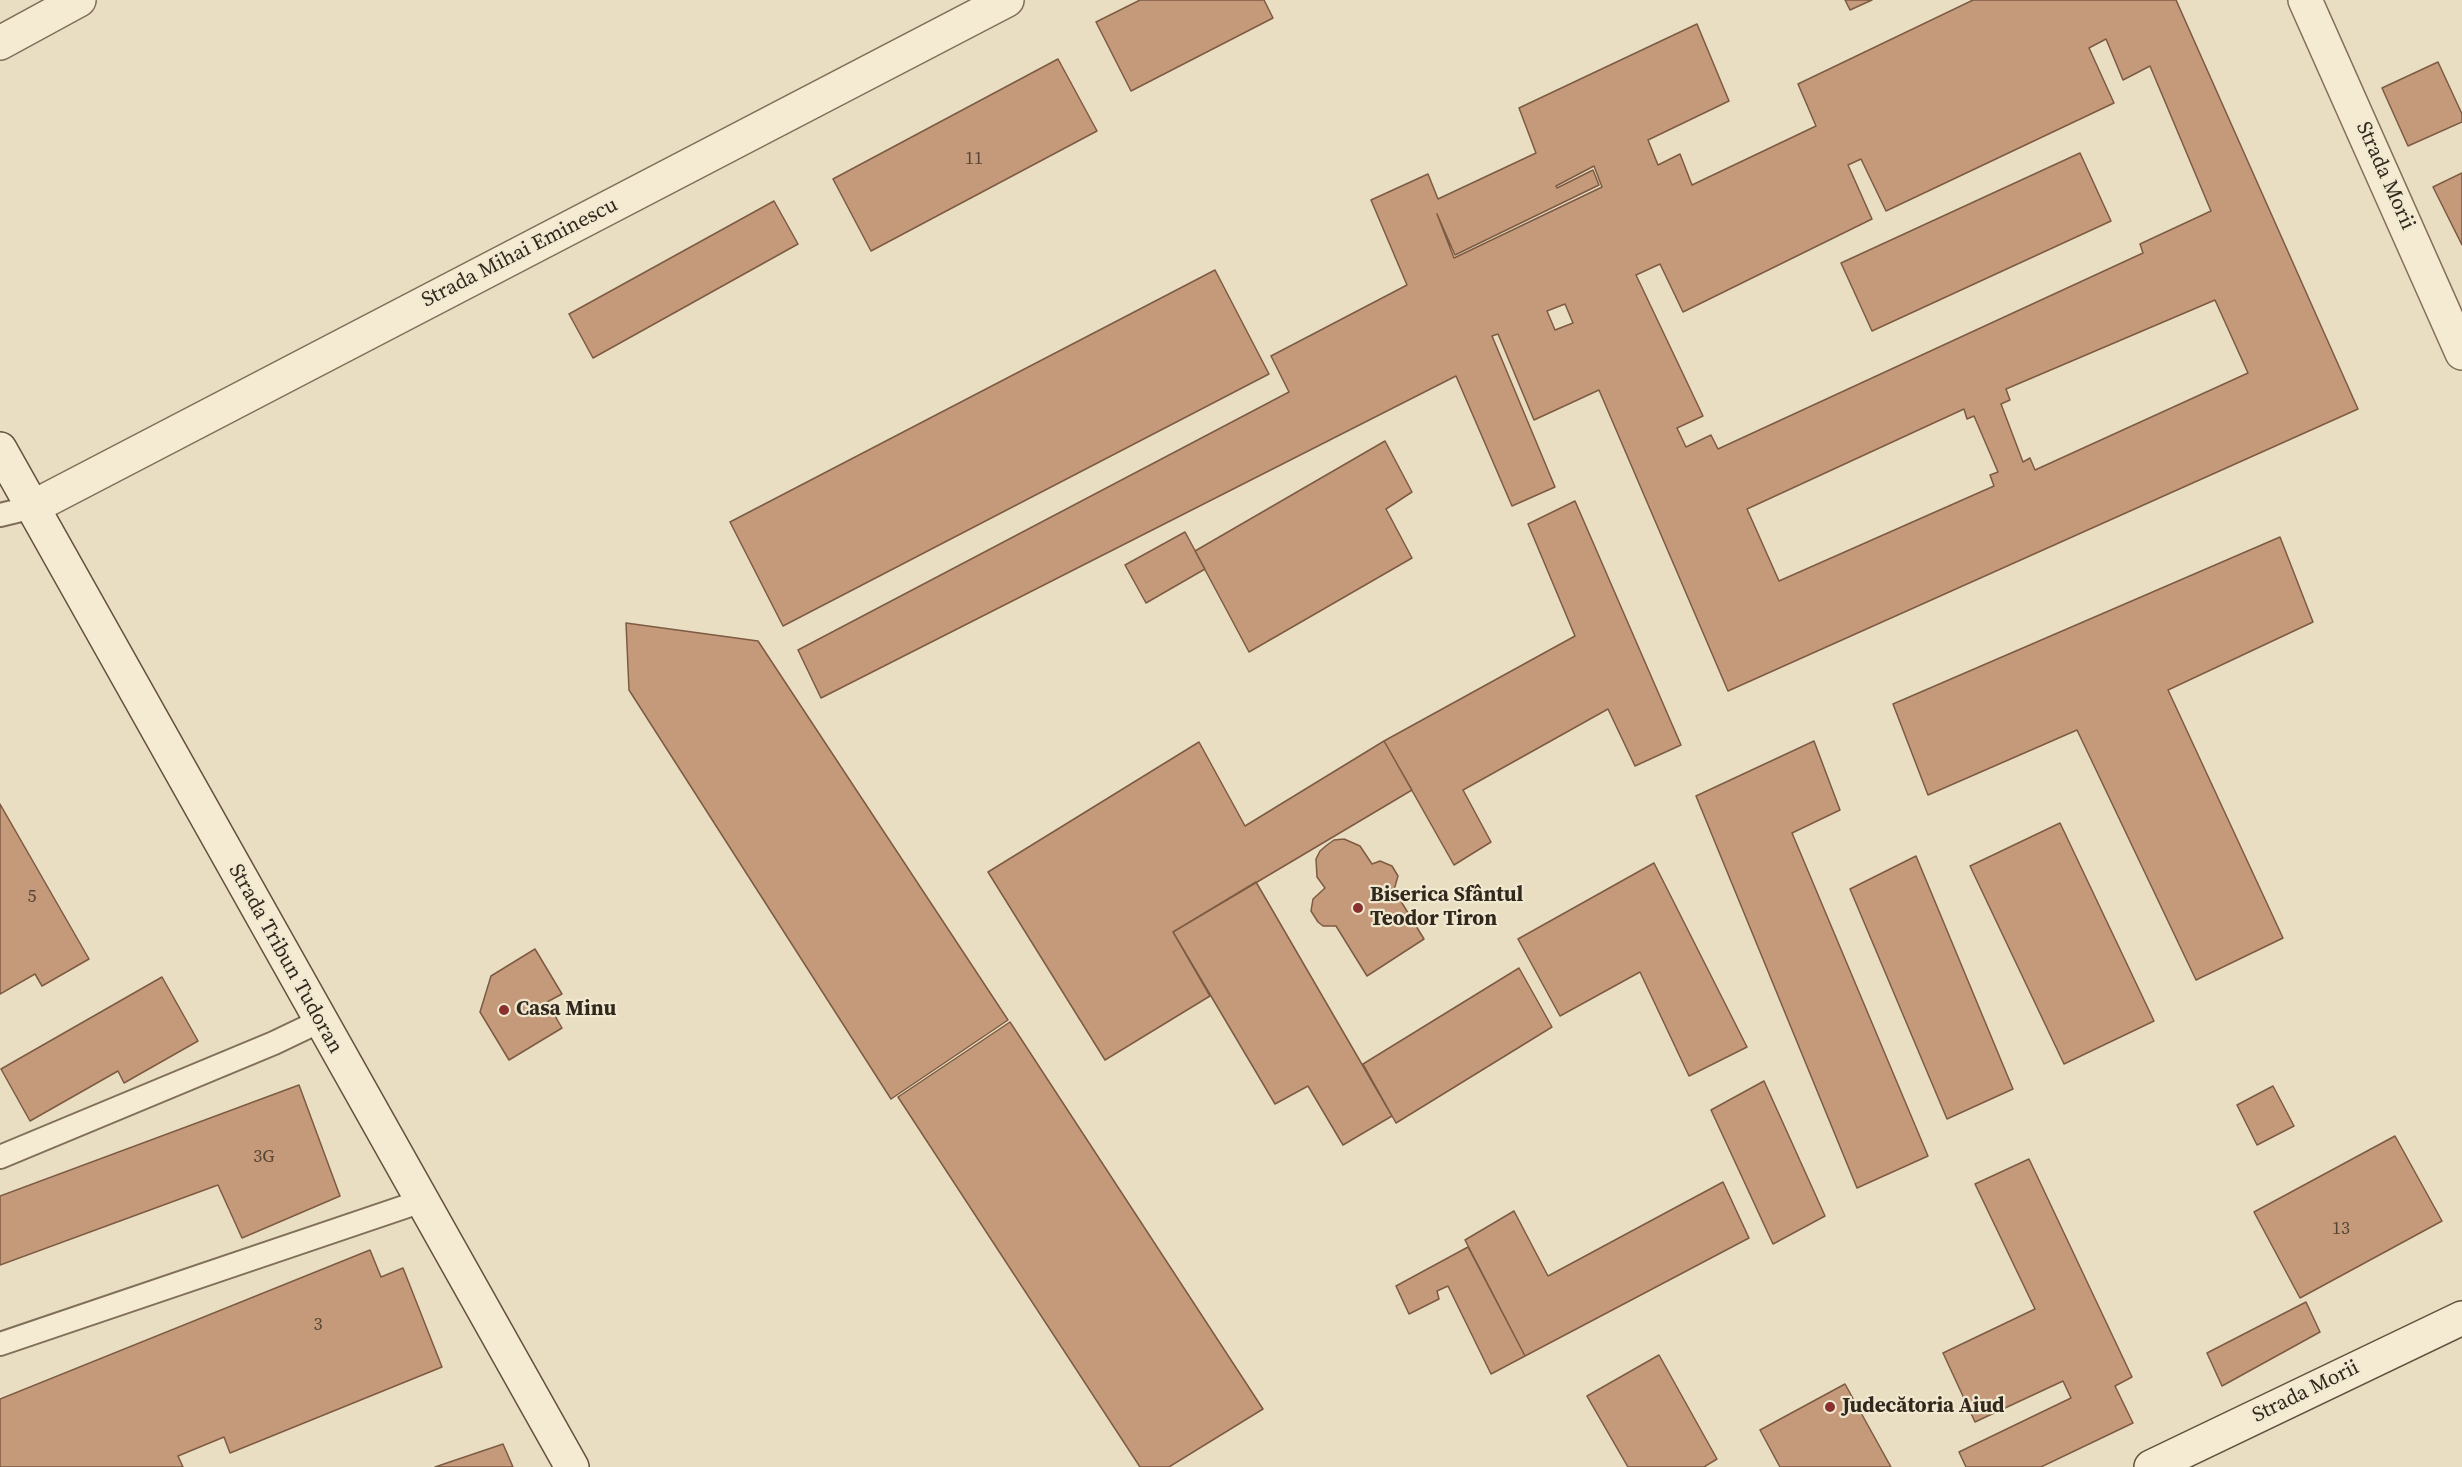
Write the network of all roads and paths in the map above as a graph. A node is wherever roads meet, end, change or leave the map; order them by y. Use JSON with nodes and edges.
{"nodes":[{"id":1,"x":79,"y":0,"type":"edge"},
{"id":2,"x":1007,"y":0,"type":"edge"},
{"id":3,"x":2305,"y":0,"type":"edge"},
{"id":4,"x":0,"y":43,"type":"edge"},
{"id":5,"x":2462,"y":353,"type":"edge"},
{"id":6,"x":0,"y":449,"type":"edge"},
{"id":7,"x":33,"y":507,"type":"junction"},
{"id":8,"x":0,"y":515,"type":"edge"},
{"id":9,"x":320,"y":1021,"type":"junction"},
{"id":10,"x":0,"y":1157,"type":"edge"},
{"id":11,"x":422,"y":1201,"type":"junction"},
{"id":12,"x":2462,"y":1318,"type":"edge"},
{"id":13,"x":0,"y":1344,"type":"edge"},
{"id":14,"x":572,"y":1467,"type":"edge"},
{"id":15,"x":2151,"y":1467,"type":"edge"}],
"edges":[{"from":1,"to":4,"type":"street"},
{"from":2,"to":7,"type":"street","name":"Strada Mihai Eminescu"},
{"from":3,"to":5,"type":"street","name":"Strada Morii"},
{"from":6,"to":7,"type":"street","name":"Strada Tribun Tudoran"},
{"from":7,"to":8,"type":"lane"},
{"from":7,"to":9,"type":"street","name":"Strada Tribun Tudoran"},
{"from":9,"to":10,"type":"lane"},
{"from":9,"to":11,"type":"street","name":"Strada Tribun Tudoran"},
{"from":11,"to":13,"type":"lane"},
{"from":11,"to":14,"type":"street","name":"Strada Tribun Tudoran"},
{"from":12,"to":15,"type":"street","name":"Strada Morii"}]}
